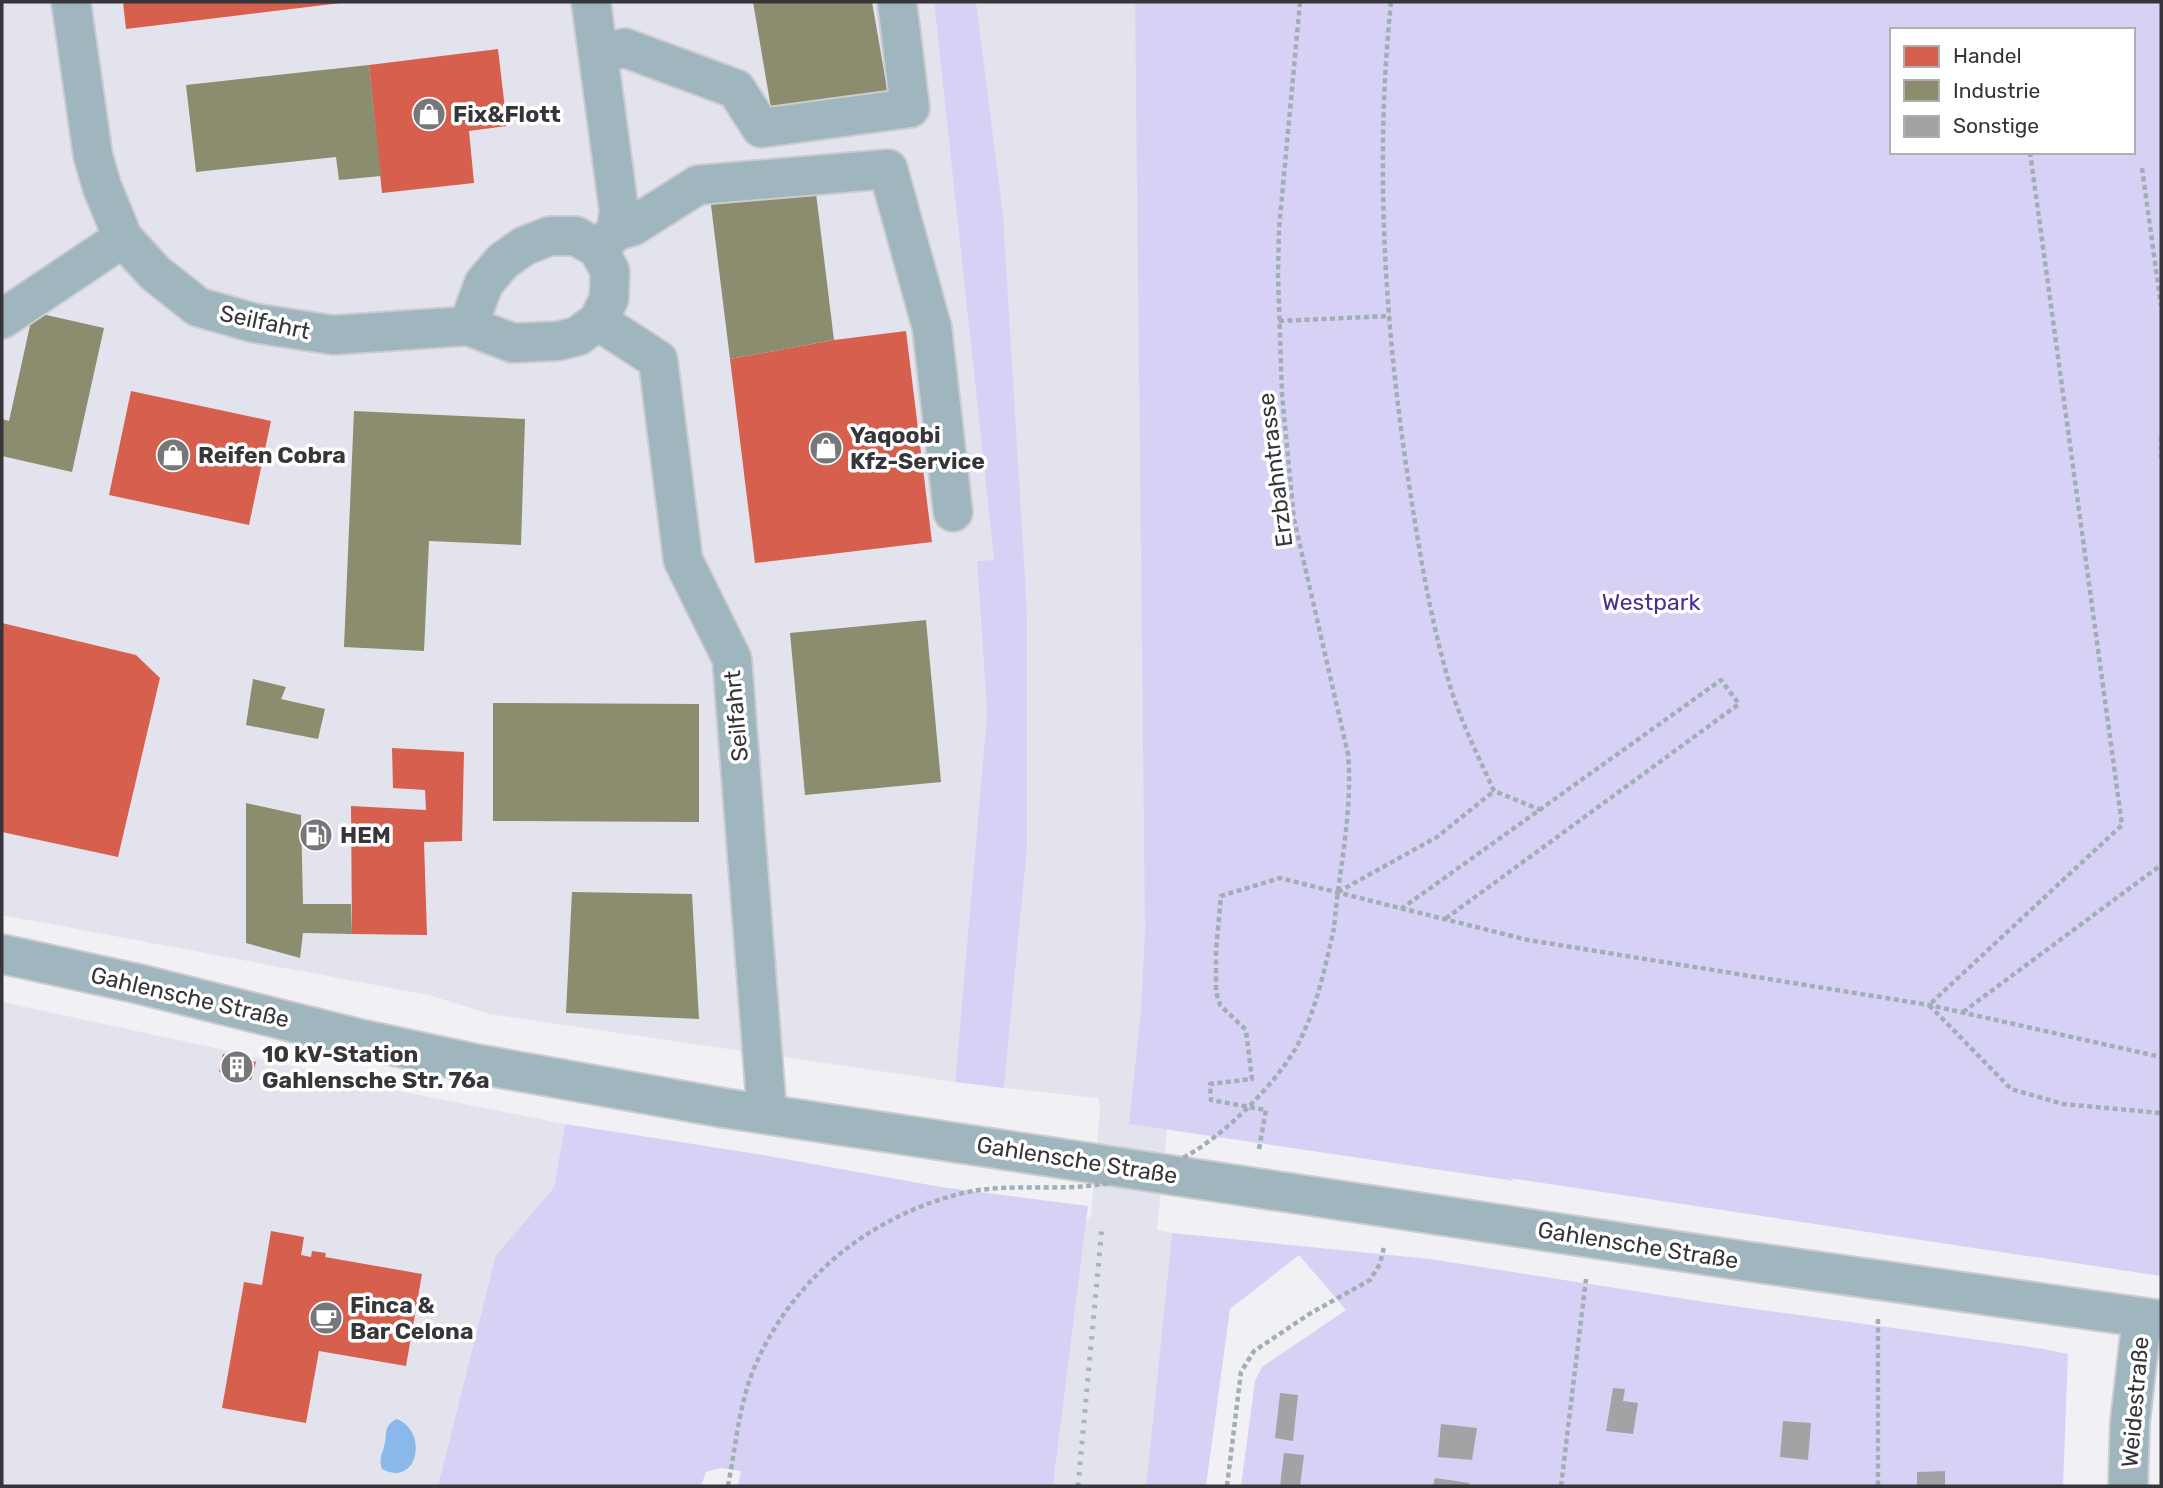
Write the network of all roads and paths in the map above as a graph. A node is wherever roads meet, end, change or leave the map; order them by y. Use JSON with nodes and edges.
{"nodes":[{"id":1,"x":71,"y":2,"type":"edge"},
{"id":2,"x":591,"y":2,"type":"edge"},
{"id":3,"x":897,"y":2,"type":"edge"},
{"id":4,"x":1300,"y":2,"type":"edge"},
{"id":5,"x":1391,"y":2,"type":"edge"},
{"id":6,"x":599,"y":52,"type":"junction"},
{"id":7,"x":2030,"y":154,"type":"edge"},
{"id":8,"x":2142,"y":168,"type":"dead end"},
{"id":9,"x":123,"y":238,"type":"junction"},
{"id":10,"x":607,"y":240,"type":"junction"},
{"id":11,"x":2161,"y":306,"type":"edge"},
{"id":12,"x":1390,"y":316,"type":"junction"},
{"id":13,"x":2,"y":319,"type":"edge"},
{"id":14,"x":598,"y":321,"type":"junction"},
{"id":15,"x":1279,"y":321,"type":"junction"},
{"id":16,"x":468,"y":326,"type":"junction"},
{"id":17,"x":2161,"y":437,"type":"edge"},
{"id":18,"x":2161,"y":458,"type":"edge"},
{"id":19,"x":953,"y":512,"type":"dead end"},
{"id":20,"x":1494,"y":791,"type":"junction"},
{"id":21,"x":1541,"y":810,"type":"junction"},
{"id":22,"x":2161,"y":865,"type":"edge"},
{"id":23,"x":1337,"y":892,"type":"junction"},
{"id":24,"x":1401,"y":909,"type":"junction"},
{"id":25,"x":1444,"y":919,"type":"junction"},
{"id":26,"x":2,"y":954,"type":"edge"},
{"id":27,"x":1929,"y":1005,"type":"junction"},
{"id":28,"x":1964,"y":1012,"type":"junction"},
{"id":29,"x":2161,"y":1057,"type":"edge"},
{"id":30,"x":1266,"y":1110,"type":"dead end"},
{"id":31,"x":2161,"y":1113,"type":"edge"},
{"id":32,"x":767,"y":1114,"type":"junction"},
{"id":33,"x":1393,"y":1208,"type":"junction"},
{"id":34,"x":1591,"y":1238,"type":"junction"},
{"id":35,"x":1877,"y":1280,"type":"junction"},
{"id":36,"x":2152,"y":1319,"type":"edge"},
{"id":37,"x":728,"y":1486,"type":"edge"},
{"id":38,"x":1227,"y":1486,"type":"edge"},
{"id":39,"x":1560,"y":1486,"type":"edge"},
{"id":40,"x":1878,"y":1486,"type":"edge"},
{"id":41,"x":2127,"y":1486,"type":"edge"}],
"edges":[{"from":1,"to":9,"type":"street","name":"Seilfahrt"},
{"from":2,"to":6,"type":"street"},
{"from":3,"to":6,"type":"street"},
{"from":4,"to":15,"type":"path","name":"Erzbahntrasse"},
{"from":5,"to":12,"type":"path"},
{"from":6,"to":10,"type":"street"},
{"from":7,"to":27,"type":"path"},
{"from":8,"to":11,"type":"path"},
{"from":9,"to":13,"type":"street"},
{"from":9,"to":16,"type":"street","name":"Seilfahrt"},
{"from":10,"to":14,"type":"street"},
{"from":10,"to":16,"type":"street"},
{"from":10,"to":19,"type":"street"},
{"from":12,"to":15,"type":"path"},
{"from":12,"to":20,"type":"path"},
{"from":14,"to":16,"type":"street","name":"Seilfahrt"},
{"from":14,"to":32,"type":"street","name":"Seilfahrt"},
{"from":15,"to":23,"type":"path","name":"Erzbahntrasse"},
{"from":17,"to":18,"type":"path"},
{"from":20,"to":21,"type":"path"},
{"from":20,"to":23,"type":"path"},
{"from":21,"to":24,"type":"path"},
{"from":21,"to":25,"type":"path"},
{"from":22,"to":28,"type":"path"},
{"from":23,"to":24,"type":"path"},
{"from":23,"to":30,"type":"path"},
{"from":23,"to":37,"type":"path","name":"Erzbahntrasse","bridge":true},
{"from":24,"to":25,"type":"path"},
{"from":25,"to":27,"type":"path"},
{"from":26,"to":32,"type":"street","name":"Gahlensche Straße"},
{"from":27,"to":28,"type":"path"},
{"from":27,"to":31,"type":"path"},
{"from":28,"to":29,"type":"path"},
{"from":32,"to":33,"type":"street","name":"Gahlensche Straße"},
{"from":33,"to":34,"type":"street","name":"Gahlensche Straße"},
{"from":33,"to":38,"type":"path"},
{"from":34,"to":35,"type":"street","name":"Gahlensche Straße"},
{"from":34,"to":39,"type":"path"},
{"from":35,"to":36,"type":"street","name":"Gahlensche Straße"},
{"from":35,"to":40,"type":"path"},
{"from":36,"to":41,"type":"street","name":"Weidestraße"}]}
